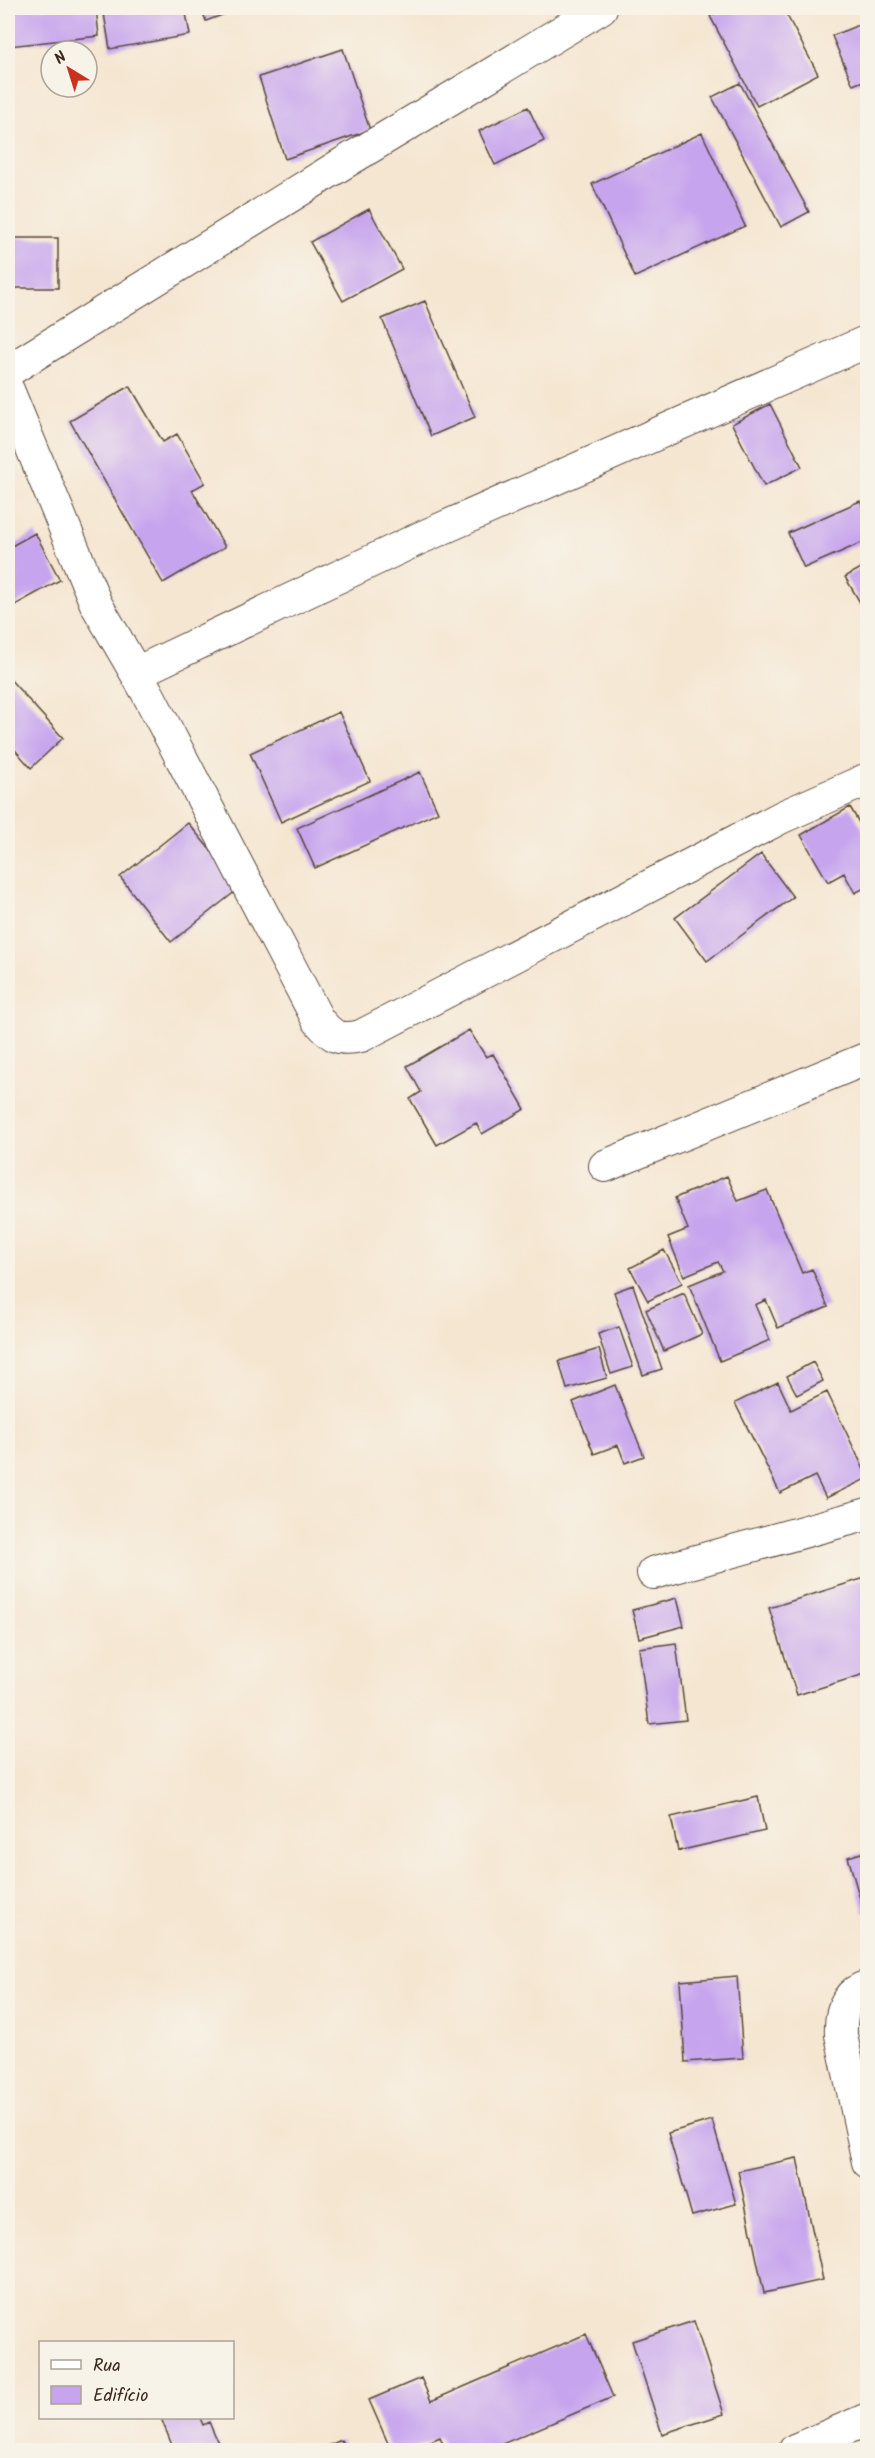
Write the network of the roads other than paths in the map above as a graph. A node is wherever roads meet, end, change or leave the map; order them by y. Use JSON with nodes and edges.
{"nodes":[{"id":1,"x":601,"y":8,"type":"edge"},
{"id":2,"x":867,"y":341,"type":"edge"},
{"id":3,"x":8,"y":370,"type":"edge"},
{"id":4,"x":8,"y":390,"type":"edge"},
{"id":5,"x":136,"y":673,"type":"junction"},
{"id":6,"x":867,"y":779,"type":"edge"},
{"id":7,"x":867,"y":1058,"type":"edge"},
{"id":8,"x":605,"y":1166,"type":"dead end"},
{"id":9,"x":867,"y":1514,"type":"edge"},
{"id":10,"x":653,"y":1573,"type":"dead end"},
{"id":11,"x":867,"y":1986,"type":"edge"},
{"id":12,"x":867,"y":2162,"type":"edge"},
{"id":13,"x":867,"y":2419,"type":"edge"},
{"id":14,"x":795,"y":2451,"type":"edge"}],
"edges":[{"from":1,"to":3,"type":"street"},
{"from":2,"to":5,"type":"street"},
{"from":4,"to":5,"type":"street"},
{"from":5,"to":6,"type":"street"},
{"from":7,"to":8,"type":"street"},
{"from":9,"to":10,"type":"street"},
{"from":11,"to":12,"type":"street"},
{"from":13,"to":14,"type":"street"}]}
